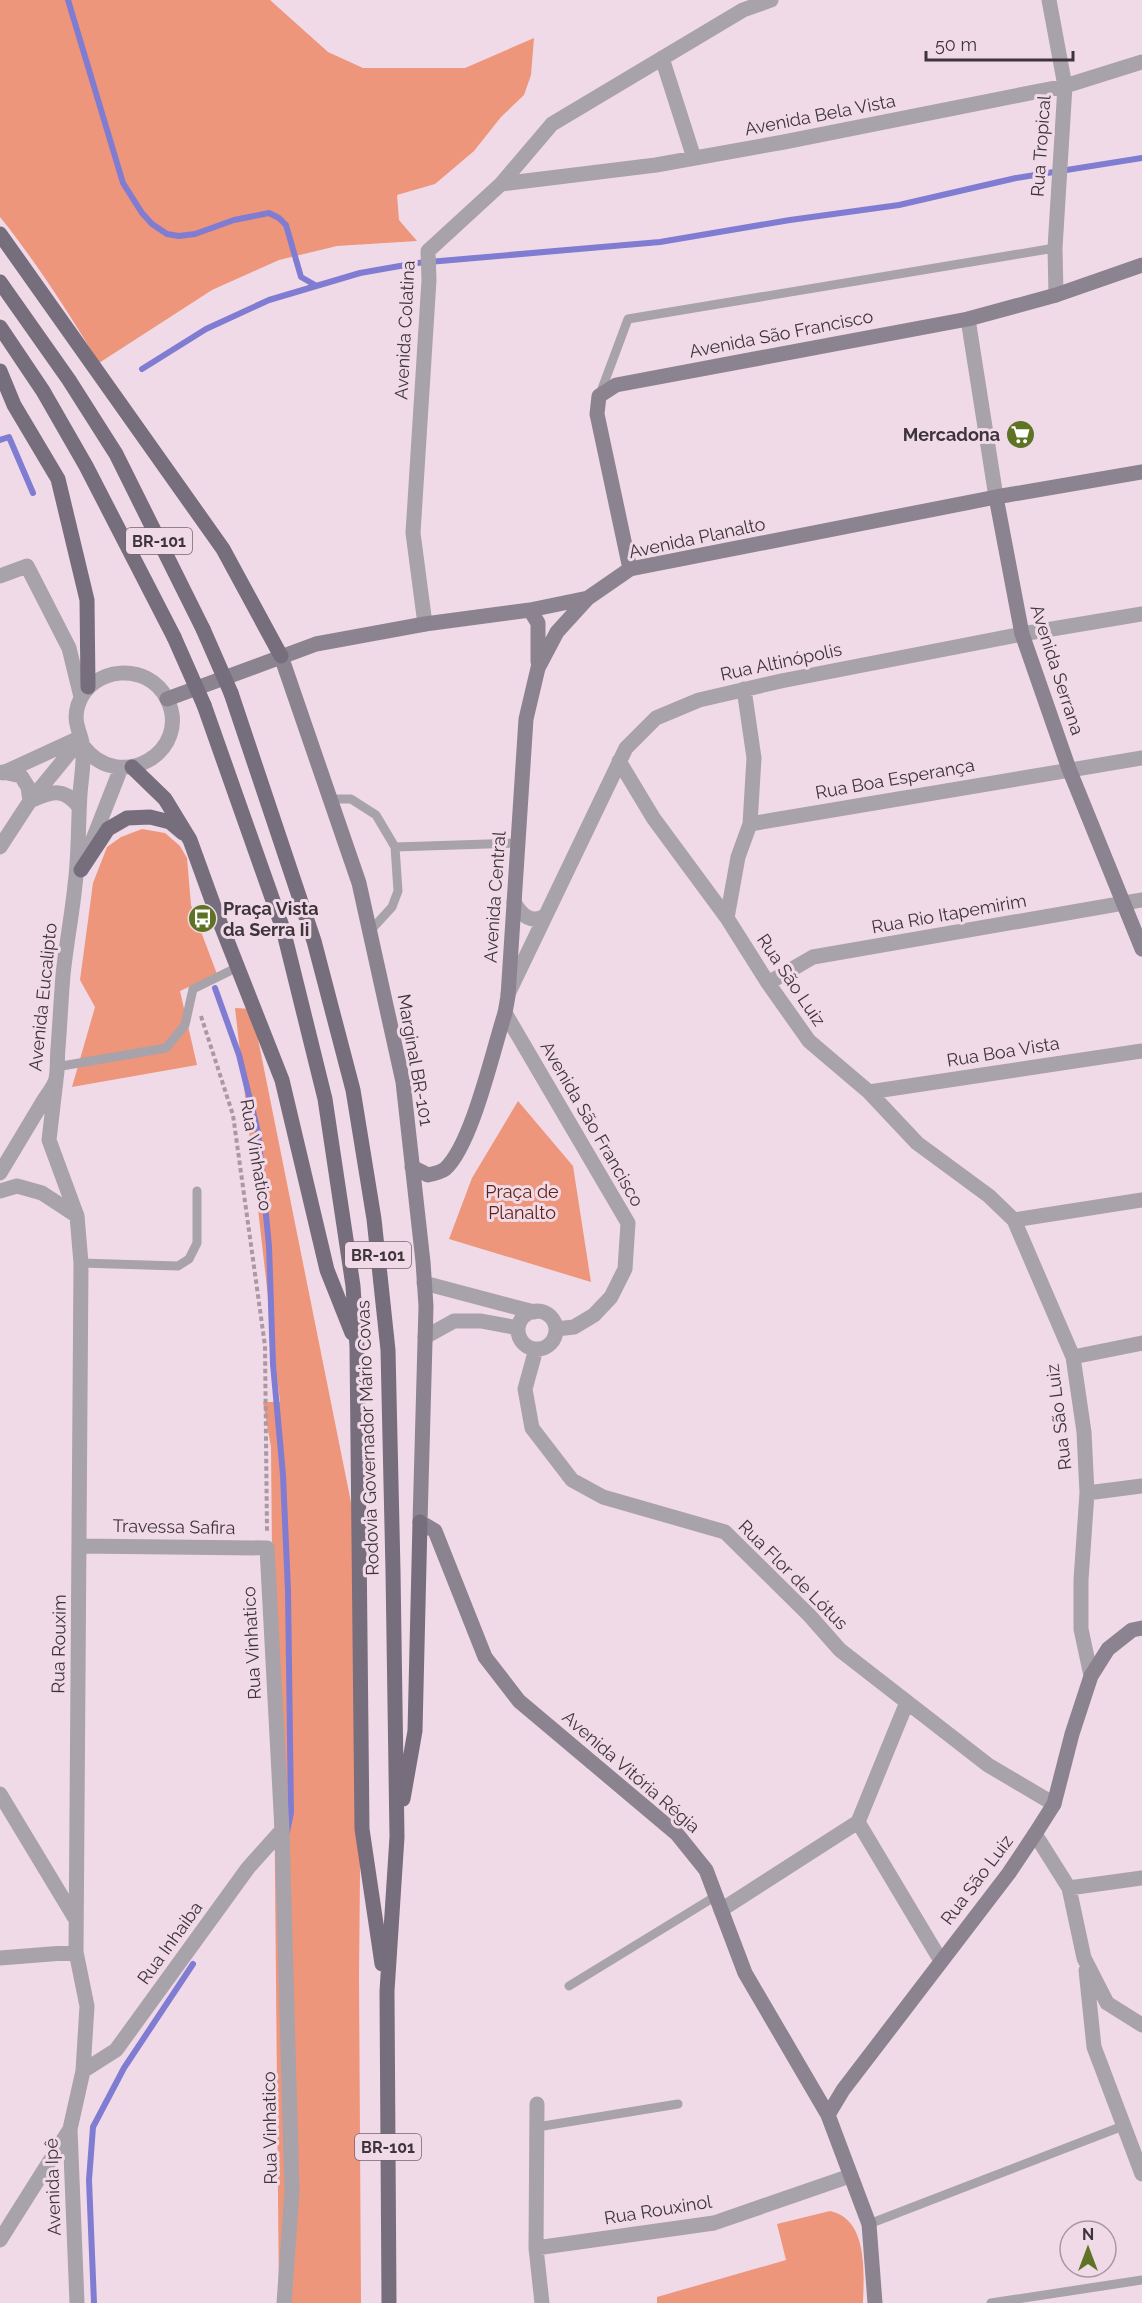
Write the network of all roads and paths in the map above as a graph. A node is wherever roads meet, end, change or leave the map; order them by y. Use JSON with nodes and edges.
{"nodes":[{"id":1,"x":771,"y":0,"type":"edge"},
{"id":2,"x":1049,"y":0,"type":"edge"},
{"id":3,"x":662,"y":58,"type":"junction"},
{"id":4,"x":1142,"y":62,"type":"edge"},
{"id":5,"x":1065,"y":86,"type":"junction"},
{"id":6,"x":694,"y":158,"type":"junction"},
{"id":7,"x":501,"y":184,"type":"junction"},
{"id":8,"x":0,"y":234,"type":"edge"},
{"id":9,"x":1055,"y":249,"type":"junction"},
{"id":10,"x":1142,"y":265,"type":"edge"},
{"id":11,"x":0,"y":282,"type":"edge"},
{"id":12,"x":1056,"y":295,"type":"junction"},
{"id":13,"x":968,"y":319,"type":"junction"},
{"id":14,"x":0,"y":327,"type":"edge"},
{"id":15,"x":0,"y":371,"type":"edge"},
{"id":16,"x":599,"y":396,"type":"junction"},
{"id":17,"x":1142,"y":472,"type":"edge"},
{"id":18,"x":996,"y":497,"type":"junction"},
{"id":19,"x":630,"y":569,"type":"junction"},
{"id":20,"x":0,"y":576,"type":"edge"},
{"id":21,"x":588,"y":598,"type":"junction"},
{"id":22,"x":530,"y":610,"type":"junction"},
{"id":23,"x":1142,"y":614,"type":"edge"},
{"id":24,"x":425,"y":624,"type":"junction"},
{"id":25,"x":1022,"y":634,"type":"junction"},
{"id":26,"x":281,"y":656,"type":"junction"},
{"id":27,"x":538,"y":668,"type":"junction"},
{"id":28,"x":744,"y":689,"type":"junction"},
{"id":29,"x":85,"y":692,"type":"junction"},
{"id":30,"x":167,"y":699,"type":"junction"},
{"id":31,"x":81,"y":742,"type":"junction"},
{"id":32,"x":1142,"y":758,"type":"edge"},
{"id":33,"x":619,"y":761,"type":"junction"},
{"id":34,"x":127,"y":767,"type":"junction"},
{"id":35,"x":1069,"y":769,"type":"junction"},
{"id":36,"x":2,"y":773,"type":"edge"},
{"id":37,"x":330,"y":799,"type":"junction"},
{"id":38,"x":30,"y":801,"type":"junction"},
{"id":39,"x":79,"y":807,"type":"junction"},
{"id":40,"x":750,"y":824,"type":"junction"},
{"id":41,"x":190,"y":840,"type":"junction"},
{"id":42,"x":518,"y":843,"type":"junction"},
{"id":43,"x":395,"y":846,"type":"junction"},
{"id":44,"x":0,"y":847,"type":"edge"},
{"id":45,"x":79,"y":876,"type":"junction"},
{"id":46,"x":1142,"y":900,"type":"edge"},
{"id":47,"x":514,"y":902,"type":"junction"},
{"id":48,"x":1123,"y":903,"type":"junction"},
{"id":49,"x":546,"y":915,"type":"junction"},
{"id":50,"x":727,"y":918,"type":"junction"},
{"id":51,"x":370,"y":931,"type":"junction"},
{"id":52,"x":1142,"y":949,"type":"edge"},
{"id":53,"x":238,"y":967,"type":"junction"},
{"id":54,"x":768,"y":983,"type":"junction"},
{"id":55,"x":192,"y":989,"type":"junction"},
{"id":56,"x":508,"y":996,"type":"junction"},
{"id":57,"x":505,"y":1013,"type":"junction"},
{"id":58,"x":1142,"y":1051,"type":"edge"},
{"id":59,"x":56,"y":1074,"type":"junction"},
{"id":60,"x":869,"y":1092,"type":"junction"},
{"id":61,"x":412,"y":1167,"type":"junction"},
{"id":62,"x":0,"y":1173,"type":"edge"},
{"id":63,"x":0,"y":1191,"type":"edge"},
{"id":64,"x":197,"y":1191,"type":"dead end"},
{"id":65,"x":1142,"y":1200,"type":"edge"},
{"id":66,"x":77,"y":1216,"type":"junction"},
{"id":67,"x":1014,"y":1220,"type":"junction"},
{"id":68,"x":81,"y":1263,"type":"junction"},
{"id":69,"x":424,"y":1283,"type":"junction"},
{"id":70,"x":534,"y":1311,"type":"junction"},
{"id":71,"x":518,"y":1328,"type":"junction"},
{"id":72,"x":556,"y":1329,"type":"junction"},
{"id":73,"x":425,"y":1337,"type":"junction"},
{"id":74,"x":1142,"y":1343,"type":"edge"},
{"id":75,"x":357,"y":1347,"type":"junction"},
{"id":76,"x":537,"y":1349,"type":"junction"},
{"id":77,"x":1073,"y":1357,"type":"junction"},
{"id":78,"x":1142,"y":1486,"type":"edge"},
{"id":79,"x":1087,"y":1493,"type":"junction"},
{"id":80,"x":420,"y":1522,"type":"junction"},
{"id":81,"x":80,"y":1546,"type":"junction"},
{"id":82,"x":267,"y":1548,"type":"junction"},
{"id":83,"x":1142,"y":1628,"type":"edge"},
{"id":84,"x":1090,"y":1676,"type":"junction"},
{"id":85,"x":908,"y":1702,"type":"junction"},
{"id":86,"x":0,"y":1794,"type":"edge"},
{"id":87,"x":1054,"y":1803,"type":"junction"},
{"id":88,"x":858,"y":1822,"type":"junction"},
{"id":89,"x":282,"y":1830,"type":"junction"},
{"id":90,"x":1035,"y":1834,"type":"junction"},
{"id":91,"x":397,"y":1837,"type":"junction"},
{"id":92,"x":1142,"y":1878,"type":"edge"},
{"id":93,"x":1069,"y":1888,"type":"junction"},
{"id":94,"x":718,"y":1903,"type":"junction"},
{"id":95,"x":76,"y":1920,"type":"junction"},
{"id":96,"x":76,"y":1952,"type":"junction"},
{"id":97,"x":0,"y":1958,"type":"edge"},
{"id":98,"x":1084,"y":1958,"type":"junction"},
{"id":99,"x":941,"y":1961,"type":"junction"},
{"id":100,"x":569,"y":1986,"type":"dead end"},
{"id":101,"x":387,"y":1991,"type":"junction"},
{"id":102,"x":1142,"y":2025,"type":"edge"},
{"id":103,"x":83,"y":2071,"type":"junction"},
{"id":104,"x":537,"y":2104,"type":"dead end"},
{"id":105,"x":678,"y":2104,"type":"dead end"},
{"id":106,"x":828,"y":2115,"type":"junction"},
{"id":107,"x":1123,"y":2126,"type":"junction"},
{"id":108,"x":537,"y":2127,"type":"junction"},
{"id":109,"x":70,"y":2129,"type":"junction"},
{"id":110,"x":1142,"y":2174,"type":"edge"},
{"id":111,"x":850,"y":2176,"type":"junction"},
{"id":112,"x":869,"y":2224,"type":"junction"},
{"id":113,"x":0,"y":2240,"type":"edge"},
{"id":114,"x":537,"y":2248,"type":"junction"},
{"id":115,"x":1142,"y":2280,"type":"edge"},
{"id":116,"x":77,"y":2303,"type":"edge"},
{"id":117,"x":284,"y":2303,"type":"edge"},
{"id":118,"x":389,"y":2303,"type":"edge"},
{"id":119,"x":542,"y":2303,"type":"edge"},
{"id":120,"x":875,"y":2303,"type":"edge"},
{"id":121,"x":992,"y":2303,"type":"edge"}],
"edges":[{"from":1,"to":3,"type":"street","name":"Avenida Colatina"},
{"from":2,"to":5,"type":"street","name":"Rua Tropical"},
{"from":3,"to":6,"type":"street"},
{"from":3,"to":7,"type":"street","name":"Avenida Colatina"},
{"from":4,"to":5,"type":"street","name":"Avenida Bela Vista"},
{"from":5,"to":6,"type":"street","name":"Avenida Bela Vista"},
{"from":5,"to":9,"type":"street","name":"Rua Tropical"},
{"from":6,"to":7,"type":"street","name":"Avenida Bela Vista"},
{"from":7,"to":24,"type":"street","name":"Avenida Colatina"},
{"from":8,"to":26,"type":"main road"},
{"from":9,"to":12,"type":"street","name":"Rua Tropical"},
{"from":9,"to":16,"type":"lane"},
{"from":10,"to":12,"type":"street","name":"Avenida São Francisco"},
{"from":11,"to":91,"type":"main road","name":"Rodovia Governador Mário Covas","number":"BR-101","bridge":true},
{"from":12,"to":13,"type":"street","name":"Avenida São Francisco"},
{"from":13,"to":16,"type":"street","name":"Avenida São Francisco"},
{"from":13,"to":18,"type":"street","name":"Avenida Serrana"},
{"from":14,"to":75,"type":"main road","name":"Rodovia Governador Mário Covas","number":"BR-101","bridge":true},
{"from":15,"to":29,"type":"main road"},
{"from":16,"to":19,"type":"street"},
{"from":17,"to":18,"type":"street","name":"Avenida Planalto"},
{"from":18,"to":19,"type":"street","name":"Avenida Planalto"},
{"from":18,"to":25,"type":"street","name":"Avenida Serrana"},
{"from":19,"to":21,"type":"street","name":"Avenida Planalto"},
{"from":20,"to":29,"type":"street"},
{"from":21,"to":22,"type":"street","name":"Avenida Planalto"},
{"from":21,"to":27,"type":"street","name":"Avenida Central"},
{"from":22,"to":24,"type":"street","name":"Avenida Planalto"},
{"from":22,"to":27,"type":"street"},
{"from":23,"to":25,"type":"street","name":"Rua Altinópolis"},
{"from":24,"to":26,"type":"street","name":"Avenida Planalto"},
{"from":25,"to":28,"type":"street","name":"Rua Altinópolis"},
{"from":25,"to":35,"type":"street","name":"Avenida Serrana"},
{"from":26,"to":30,"type":"street","name":"Avenida Planalto"},
{"from":26,"to":37,"type":"street","name":"Marginal BR-101"},
{"from":27,"to":42,"type":"street","name":"Avenida Central"},
{"from":28,"to":33,"type":"street","name":"Rua Altinópolis"},
{"from":28,"to":40,"type":"street"},
{"from":29,"to":30,"type":"street"},
{"from":29,"to":31,"type":"street"},
{"from":30,"to":34,"type":"street"},
{"from":31,"to":34,"type":"street"},
{"from":31,"to":36,"type":"street"},
{"from":31,"to":38,"type":"street"},
{"from":31,"to":39,"type":"street","name":"Avenida Eucalipto"},
{"from":32,"to":35,"type":"street","name":"Rua Boa Esperança"},
{"from":33,"to":49,"type":"street","name":"Rua Altinópolis"},
{"from":33,"to":50,"type":"street","name":"Rua São Luiz"},
{"from":34,"to":41,"type":"main road"},
{"from":34,"to":45,"type":"street","name":"Avenida Eucalipto"},
{"from":35,"to":40,"type":"street","name":"Rua Boa Esperança"},
{"from":35,"to":48,"type":"street","name":"Avenida Serrana"},
{"from":36,"to":38,"type":"street"},
{"from":37,"to":43,"type":"lane"},
{"from":37,"to":51,"type":"street","name":"Marginal BR-101"},
{"from":38,"to":39,"type":"street"},
{"from":38,"to":44,"type":"street"},
{"from":39,"to":45,"type":"street","name":"Avenida Eucalipto"},
{"from":40,"to":50,"type":"street"},
{"from":41,"to":45,"type":"main road"},
{"from":41,"to":53,"type":"main road"},
{"from":42,"to":43,"type":"lane"},
{"from":42,"to":47,"type":"street","name":"Avenida Central"},
{"from":43,"to":51,"type":"lane"},
{"from":45,"to":59,"type":"street","name":"Avenida Eucalipto"},
{"from":46,"to":48,"type":"street","name":"Rua Rio Itapemirim"},
{"from":47,"to":49,"type":"street"},
{"from":47,"to":56,"type":"street","name":"Avenida Central"},
{"from":48,"to":52,"type":"street","name":"Avenida Serrana"},
{"from":48,"to":54,"type":"street","name":"Rua Rio Itapemirim"},
{"from":49,"to":56,"type":"street","name":"Rua Altinópolis"},
{"from":50,"to":54,"type":"street","name":"Rua São Luiz"},
{"from":51,"to":61,"type":"street","name":"Marginal BR-101"},
{"from":53,"to":55,"type":"lane"},
{"from":53,"to":75,"type":"main road"},
{"from":54,"to":60,"type":"street","name":"Rua São Luiz"},
{"from":55,"to":59,"type":"lane"},
{"from":55,"to":82,"type":"path","name":"Rua Vinhatico"},
{"from":56,"to":57,"type":"street","name":"Avenida Central"},
{"from":57,"to":61,"type":"street","name":"Avenida Central"},
{"from":57,"to":72,"type":"street","name":"Avenida São Francisco"},
{"from":58,"to":60,"type":"street","name":"Rua Boa Vista"},
{"from":59,"to":62,"type":"street","name":"Avenida Eucalipto"},
{"from":59,"to":66,"type":"street","name":"Rua Rouxim"},
{"from":60,"to":67,"type":"street","name":"Rua São Luiz"},
{"from":61,"to":69,"type":"street","name":"Marginal BR-101"},
{"from":63,"to":66,"type":"street"},
{"from":64,"to":68,"type":"lane"},
{"from":65,"to":67,"type":"street"},
{"from":66,"to":68,"type":"street","name":"Rua Rouxim"},
{"from":67,"to":77,"type":"street","name":"Rua São Luiz"},
{"from":68,"to":81,"type":"street","name":"Rua Rouxim"},
{"from":69,"to":70,"type":"street"},
{"from":69,"to":73,"type":"street","name":"Marginal BR-101"},
{"from":70,"to":71,"type":"street"},
{"from":70,"to":72,"type":"street"},
{"from":71,"to":73,"type":"street"},
{"from":71,"to":76,"type":"street"},
{"from":72,"to":76,"type":"street"},
{"from":73,"to":80,"type":"street","name":"Marginal BR-101"},
{"from":74,"to":77,"type":"street"},
{"from":75,"to":101,"type":"main road","name":"Rodovia Governador Mário Covas","number":"BR-101"},
{"from":76,"to":85,"type":"street","name":"Rua Flor de Lótus"},
{"from":77,"to":79,"type":"street","name":"Rua São Luiz"},
{"from":78,"to":79,"type":"street"},
{"from":79,"to":84,"type":"street","name":"Rua São Luiz"},
{"from":80,"to":91,"type":"main road"},
{"from":80,"to":94,"type":"street","name":"Avenida Vitória Régia"},
{"from":81,"to":82,"type":"street","name":"Travessa Safira"},
{"from":81,"to":95,"type":"street","name":"Rua Rouxim"},
{"from":82,"to":89,"type":"street","name":"Rua Vinhatico"},
{"from":83,"to":84,"type":"street"},
{"from":84,"to":87,"type":"street","name":"Rua São Luiz"},
{"from":85,"to":87,"type":"street","name":"Rua Flor de Lótus"},
{"from":85,"to":88,"type":"street"},
{"from":86,"to":95,"type":"street"},
{"from":87,"to":90,"type":"street","name":"Rua São Luiz"},
{"from":88,"to":94,"type":"street"},
{"from":88,"to":99,"type":"street"},
{"from":89,"to":103,"type":"street","name":"Rua Inhaiba"},
{"from":89,"to":117,"type":"street","name":"Rua Vinhatico"},
{"from":90,"to":93,"type":"street"},
{"from":90,"to":99,"type":"street","name":"Rua São Luiz"},
{"from":91,"to":101,"type":"main road","name":"Rodovia Governador Mário Covas","number":"BR-101"},
{"from":92,"to":93,"type":"street"},
{"from":93,"to":98,"type":"street"},
{"from":94,"to":100,"type":"lane"},
{"from":94,"to":106,"type":"street","name":"Avenida Vitória Régia"},
{"from":95,"to":96,"type":"street","name":"Rua Rouxim"},
{"from":96,"to":97,"type":"street"},
{"from":96,"to":103,"type":"street","name":"Rua Rouxim"},
{"from":98,"to":102,"type":"street"},
{"from":98,"to":107,"type":"street"},
{"from":99,"to":106,"type":"street","name":"Rua São Luiz"},
{"from":101,"to":118,"type":"main road","name":"Rodovia Governador Mário Covas","number":"BR-101"},
{"from":103,"to":109,"type":"street","name":"Avenida Ipê"},
{"from":104,"to":108,"type":"street"},
{"from":105,"to":108,"type":"lane"},
{"from":106,"to":111,"type":"street","name":"Avenida Vitória Régia"},
{"from":107,"to":110,"type":"street"},
{"from":107,"to":112,"type":"lane"},
{"from":108,"to":114,"type":"street"},
{"from":109,"to":113,"type":"street"},
{"from":109,"to":116,"type":"street","name":"Avenida Ipê"},
{"from":111,"to":112,"type":"street","name":"Avenida Vitória Régia"},
{"from":111,"to":114,"type":"street","name":"Rua Rouxinol"},
{"from":112,"to":120,"type":"street","name":"Avenida Vitória Régia"},
{"from":114,"to":119,"type":"street"},
{"from":115,"to":121,"type":"lane"}]}
